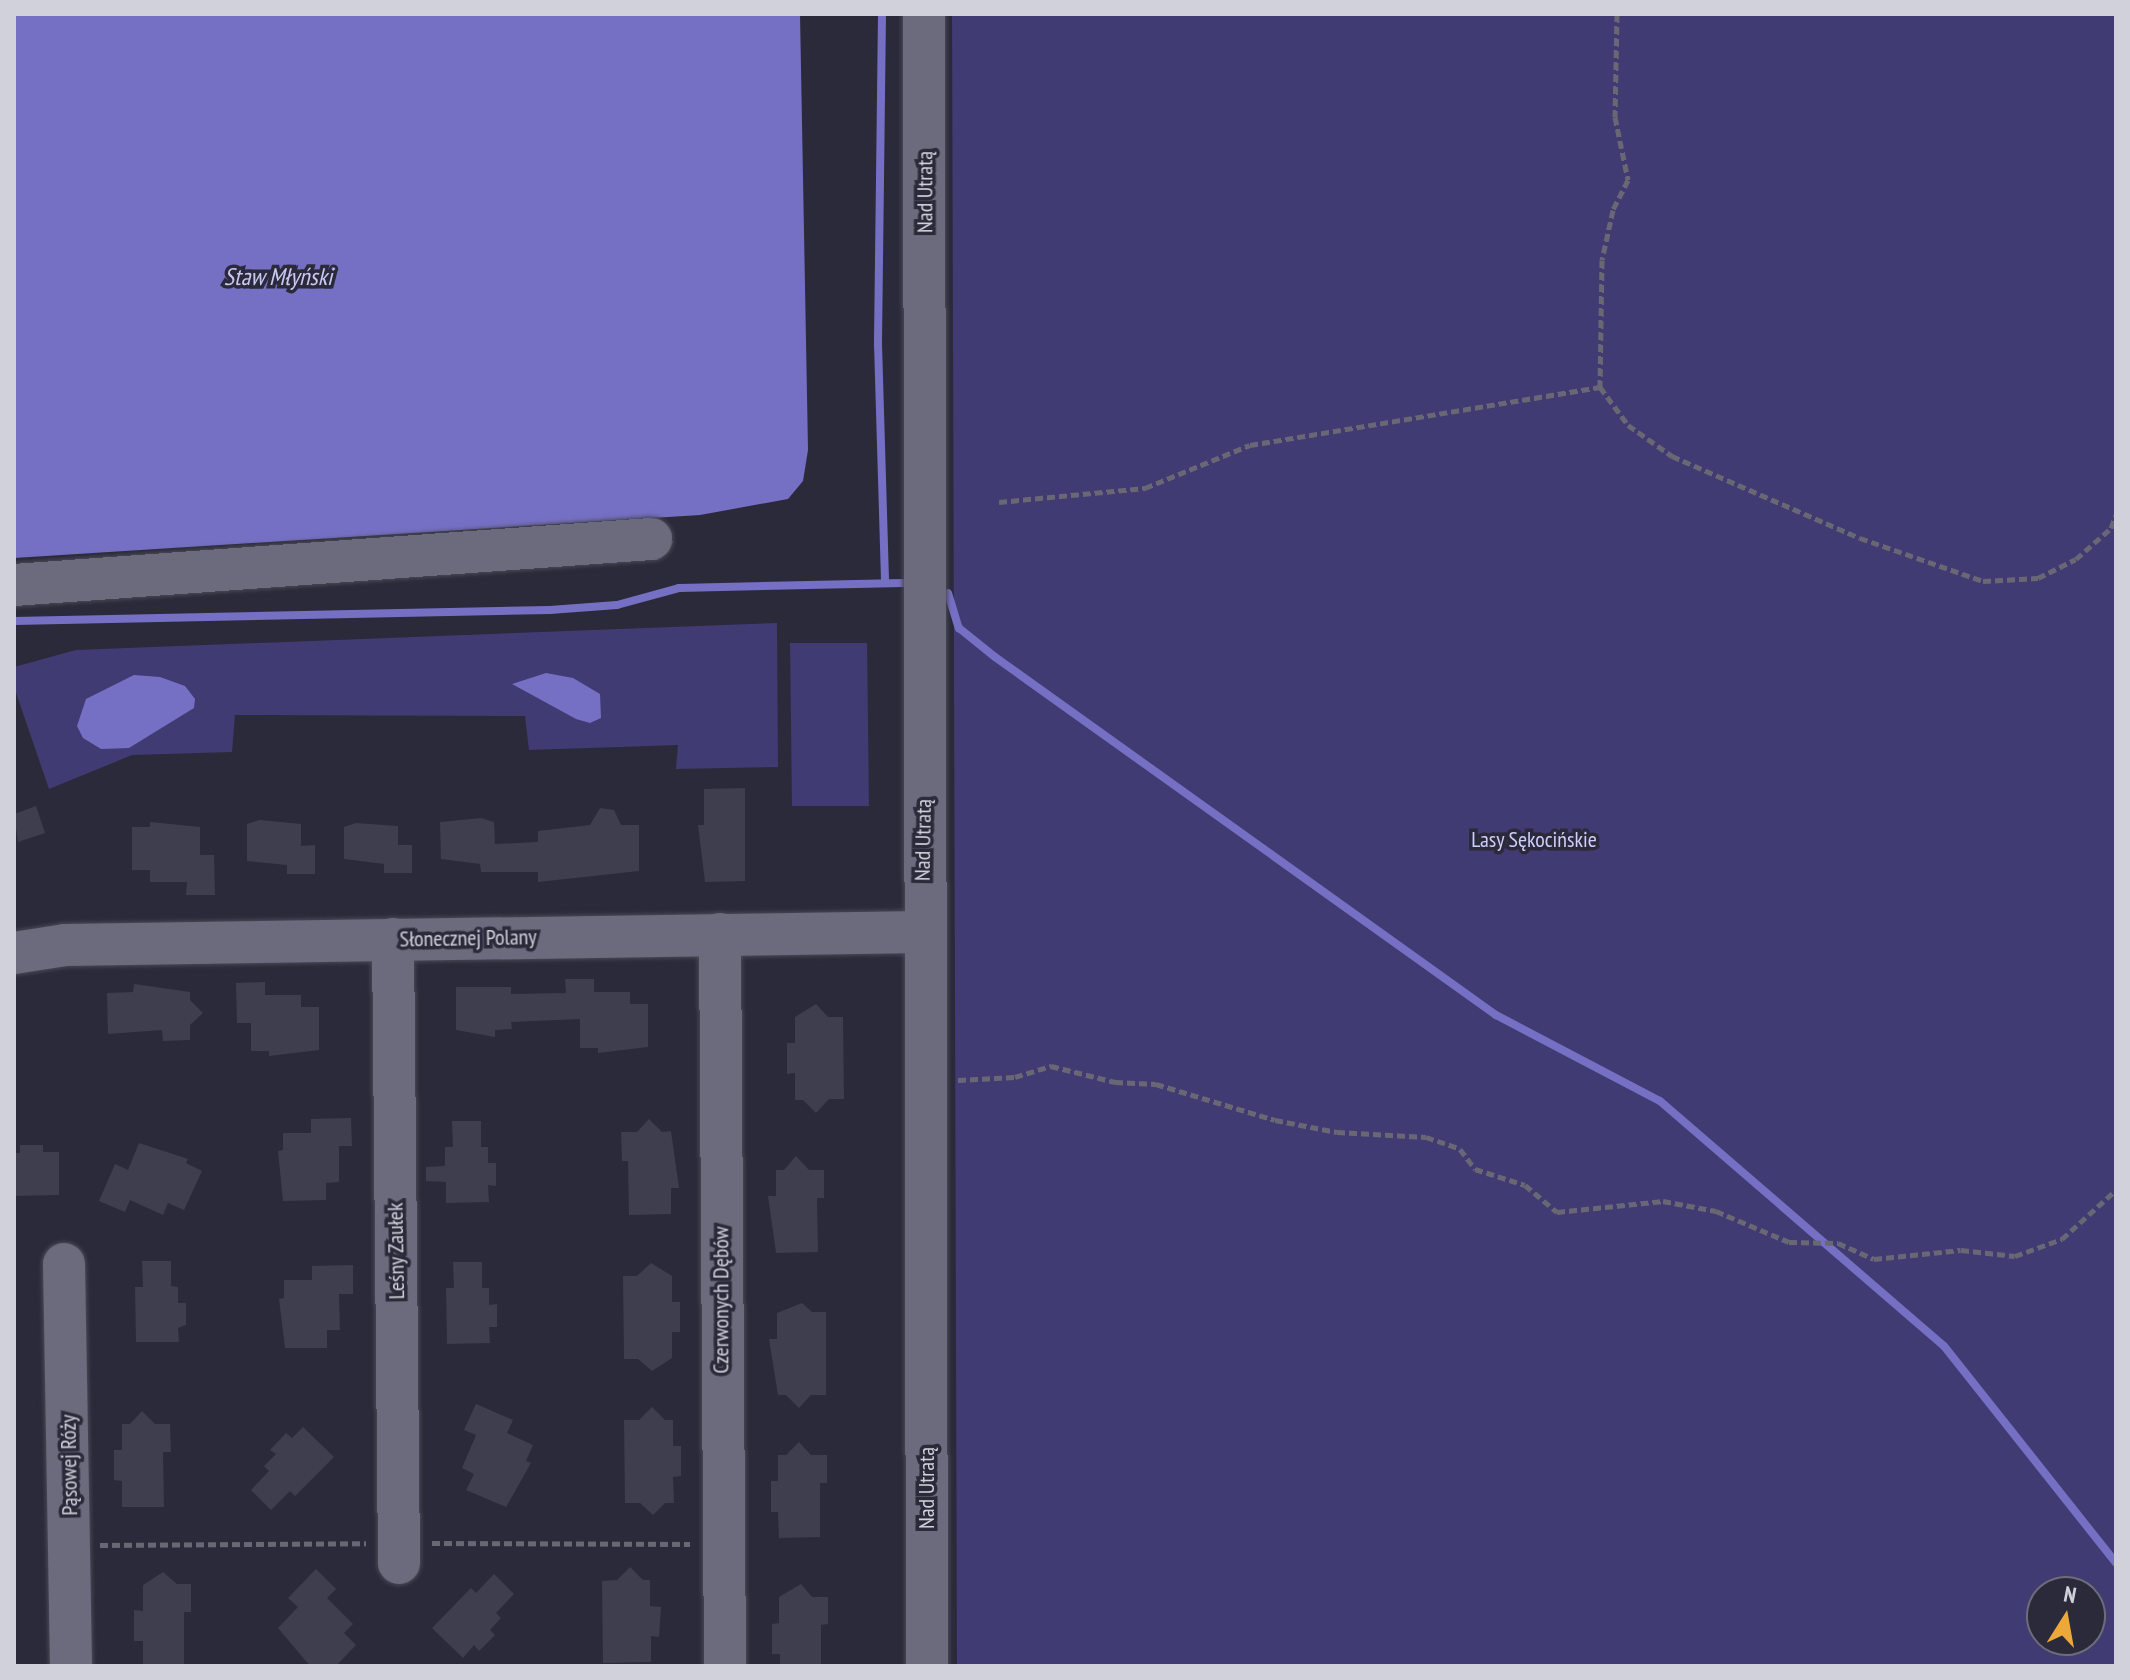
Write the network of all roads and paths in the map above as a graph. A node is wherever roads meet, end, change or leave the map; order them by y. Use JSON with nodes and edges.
{"nodes":[{"id":1,"x":924,"y":14,"type":"edge"},
{"id":2,"x":1617,"y":14,"type":"edge"},
{"id":3,"x":1600,"y":387,"type":"junction"},
{"id":4,"x":999,"y":502,"type":"dead end"},
{"id":5,"x":2116,"y":515,"type":"edge"},
{"id":6,"x":651,"y":539,"type":"dead end"},
{"id":7,"x":14,"y":585,"type":"edge"},
{"id":8,"x":922,"y":932,"type":"junction"},
{"id":9,"x":720,"y":934,"type":"junction"},
{"id":10,"x":393,"y":939,"type":"junction"},
{"id":11,"x":14,"y":953,"type":"edge"},
{"id":12,"x":953,"y":1079,"type":"dead end"},
{"id":13,"x":2116,"y":1190,"type":"edge"},
{"id":14,"x":64,"y":1264,"type":"dead end"},
{"id":15,"x":722,"y":1544,"type":"junction"},
{"id":16,"x":71,"y":1545,"type":"junction"},
{"id":17,"x":399,"y":1553,"type":"junction"},
{"id":18,"x":71,"y":1666,"type":"edge"},
{"id":19,"x":725,"y":1666,"type":"edge"},
{"id":20,"x":927,"y":1666,"type":"edge"}],
"edges":[{"from":1,"to":8,"type":"street","name":"Nad Utratą"},
{"from":2,"to":3,"type":"path"},
{"from":3,"to":4,"type":"path"},
{"from":3,"to":5,"type":"path"},
{"from":6,"to":7,"type":"street"},
{"from":8,"to":9,"type":"street","name":"Słonecznej Polany"},
{"from":8,"to":20,"type":"street","name":"Nad Utratą"},
{"from":9,"to":10,"type":"street","name":"Słonecznej Polany"},
{"from":9,"to":15,"type":"street","name":"Czerwonych Dębów"},
{"from":10,"to":11,"type":"street","name":"Słonecznej Polany"},
{"from":10,"to":17,"type":"street","name":"Leśny Zaułek"},
{"from":12,"to":13,"type":"path"},
{"from":14,"to":16,"type":"street","name":"Pąsowej Róży"},
{"from":15,"to":17,"type":"path"},
{"from":15,"to":19,"type":"street","name":"Czerwonych Dębów"},
{"from":16,"to":17,"type":"path"},
{"from":16,"to":18,"type":"street","name":"Pąsowej Róży"}]}
